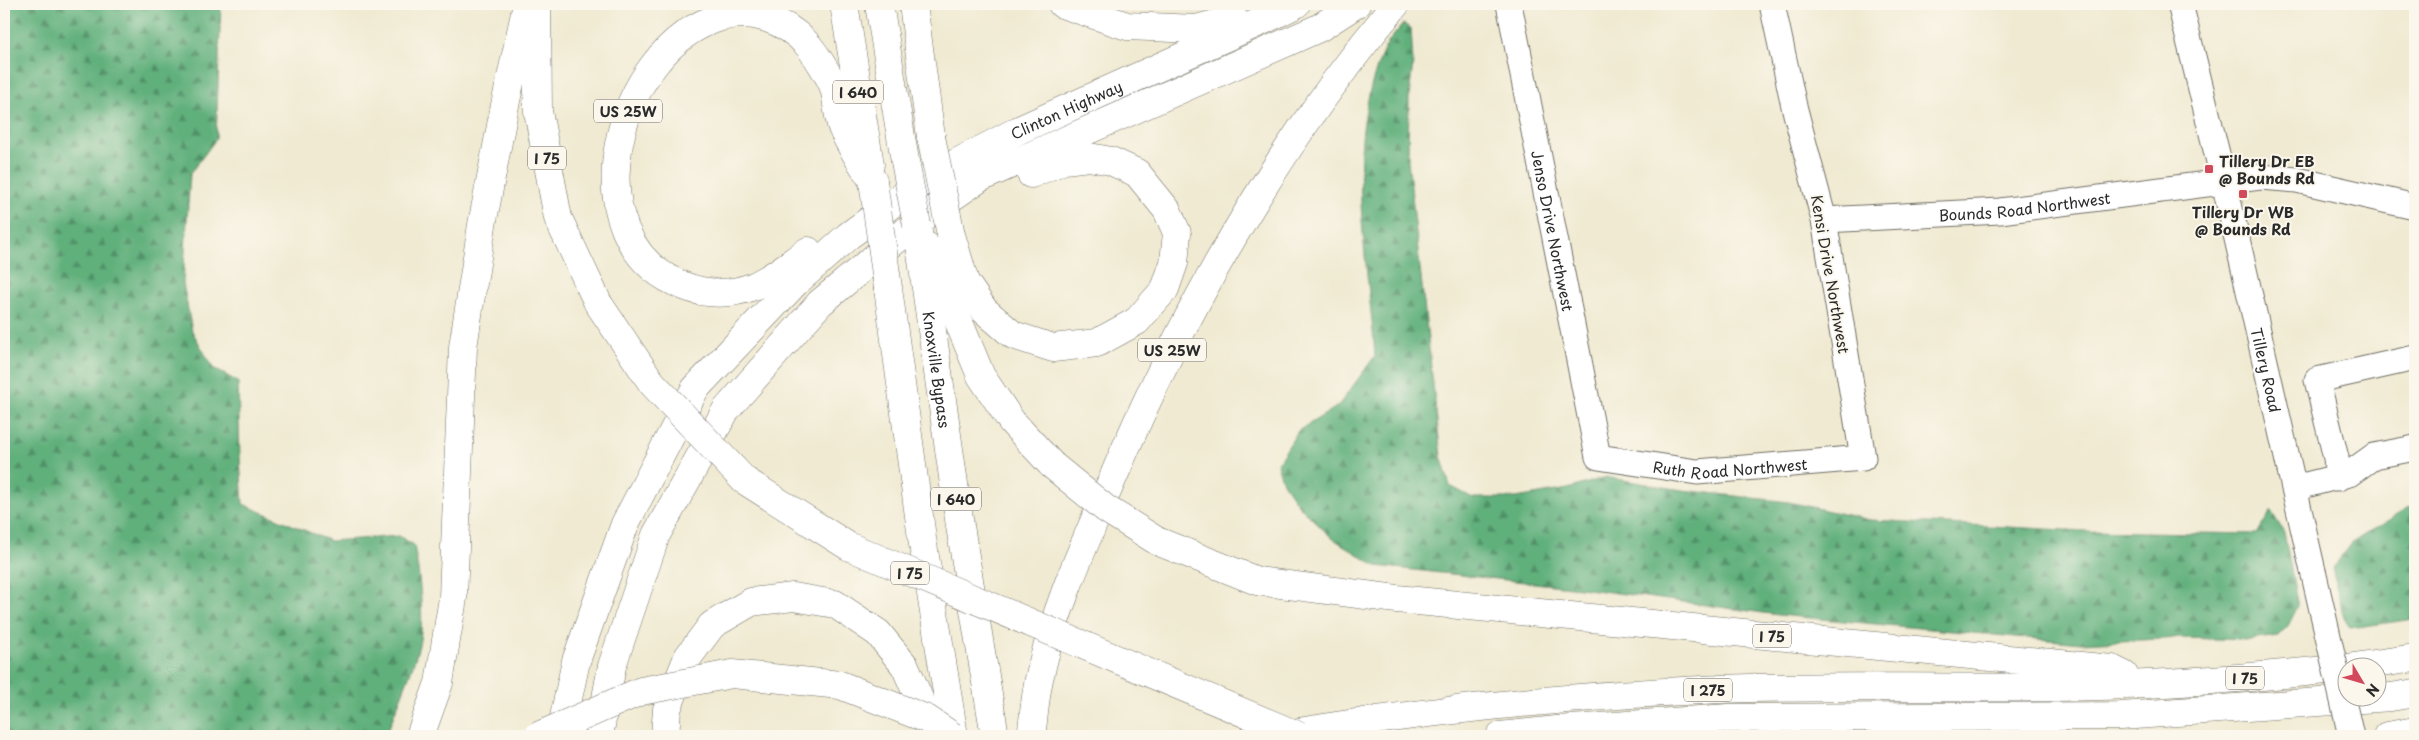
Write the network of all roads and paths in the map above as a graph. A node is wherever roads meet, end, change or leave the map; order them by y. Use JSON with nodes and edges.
{"nodes":[{"id":1,"x":528,"y":4,"type":"edge"},
{"id":2,"x":537,"y":4,"type":"edge"},
{"id":3,"x":844,"y":4,"type":"edge"},
{"id":4,"x":879,"y":4,"type":"edge"},
{"id":5,"x":913,"y":4,"type":"edge"},
{"id":6,"x":1062,"y":4,"type":"edge"},
{"id":7,"x":1276,"y":4,"type":"edge"},
{"id":8,"x":1296,"y":4,"type":"edge"},
{"id":9,"x":1356,"y":4,"type":"edge"},
{"id":10,"x":1396,"y":4,"type":"edge"},
{"id":11,"x":1509,"y":4,"type":"edge"},
{"id":12,"x":1772,"y":4,"type":"edge"},
{"id":13,"x":2180,"y":4,"type":"edge"},
{"id":14,"x":873,"y":181,"type":"junction"},
{"id":15,"x":2224,"y":182,"type":"junction"},
{"id":16,"x":949,"y":198,"type":"junction"},
{"id":17,"x":2415,"y":207,"type":"edge"},
{"id":18,"x":1824,"y":220,"type":"junction"},
{"id":19,"x":848,"y":236,"type":"junction"},
{"id":20,"x":926,"y":257,"type":"junction"},
{"id":21,"x":2415,"y":358,"type":"edge"},
{"id":22,"x":2415,"y":448,"type":"edge"},
{"id":23,"x":1598,"y":457,"type":"joint"},
{"id":24,"x":1864,"y":458,"type":"joint"},
{"id":25,"x":2338,"y":478,"type":"junction"},
{"id":26,"x":2294,"y":488,"type":"junction"},
{"id":27,"x":2415,"y":658,"type":"edge"},
{"id":28,"x":2386,"y":662,"type":"edge"},
{"id":29,"x":2336,"y":669,"type":"edge"},
{"id":30,"x":2144,"y":685,"type":"junction"},
{"id":31,"x":2415,"y":693,"type":"edge"},
{"id":32,"x":2415,"y":731,"type":"edge"},
{"id":33,"x":420,"y":736,"type":"edge"},
{"id":34,"x":538,"y":736,"type":"edge"},
{"id":35,"x":560,"y":736,"type":"edge"},
{"id":36,"x":599,"y":736,"type":"edge"},
{"id":37,"x":665,"y":736,"type":"edge"},
{"id":38,"x":931,"y":736,"type":"edge"},
{"id":39,"x":953,"y":736,"type":"edge"},
{"id":40,"x":995,"y":736,"type":"edge"},
{"id":41,"x":1031,"y":736,"type":"edge"},
{"id":42,"x":1276,"y":736,"type":"edge"},
{"id":43,"x":1298,"y":736,"type":"edge"},
{"id":44,"x":1500,"y":736,"type":"edge"},
{"id":45,"x":2351,"y":736,"type":"edge"},
{"id":46,"x":2387,"y":736,"type":"edge"}],
"edges":[{"from":1,"to":33,"type":"highway"},
{"from":2,"to":43,"type":"highway","number":"I 75","bridge":true},
{"from":3,"to":14,"type":"highway","number":"I 640"},
{"from":4,"to":20,"type":"highway","name":"Knoxville Bypass","number":"I 640","bridge":true},
{"from":5,"to":16,"type":"highway","bridge":true},
{"from":6,"to":7,"type":"highway"},
{"from":8,"to":19,"type":"highway","name":"Clinton Highway","number":"US 25W"},
{"from":9,"to":16,"type":"highway"},
{"from":10,"to":41,"type":"highway","number":"US 25W"},
{"from":11,"to":23,"type":"street","name":"Jenso Drive Northwest"},
{"from":12,"to":18,"type":"street","name":"Kensi Drive Northwest"},
{"from":13,"to":15,"type":"street","name":"Tillery Road"},
{"from":14,"to":19,"type":"highway","number":"US 25W"},
{"from":14,"to":39,"type":"highway","number":"I 640","bridge":true},
{"from":15,"to":17,"type":"street","name":"Bounds Road Northwest"},
{"from":15,"to":18,"type":"street","name":"Bounds Road Northwest"},
{"from":15,"to":26,"type":"street","name":"Tillery Road"},
{"from":16,"to":36,"type":"highway"},
{"from":18,"to":24,"type":"street","name":"Kensi Drive Northwest"},
{"from":19,"to":35,"type":"highway","name":"Clinton Highway"},
{"from":20,"to":30,"type":"highway","number":"I 75","bridge":true},
{"from":20,"to":40,"type":"highway","name":"Knoxville Bypass","number":"I 640"},
{"from":21,"to":25,"type":"street"},
{"from":22,"to":25,"type":"street"},
{"from":23,"to":24,"type":"street","name":"Ruth Road Northwest"},
{"from":25,"to":26,"type":"street"},
{"from":26,"to":45,"type":"street","name":"Tillery Road","bridge":true},
{"from":27,"to":28,"type":"highway","number":"I 75"},
{"from":29,"to":30,"type":"highway","number":"I 75"},
{"from":30,"to":42,"type":"highway","number":"I 275"},
{"from":31,"to":44,"type":"highway","number":"I 275"},
{"from":32,"to":46,"type":"highway"},
{"from":34,"to":39,"type":"highway","bridge":true},
{"from":37,"to":38,"type":"highway"}]}
